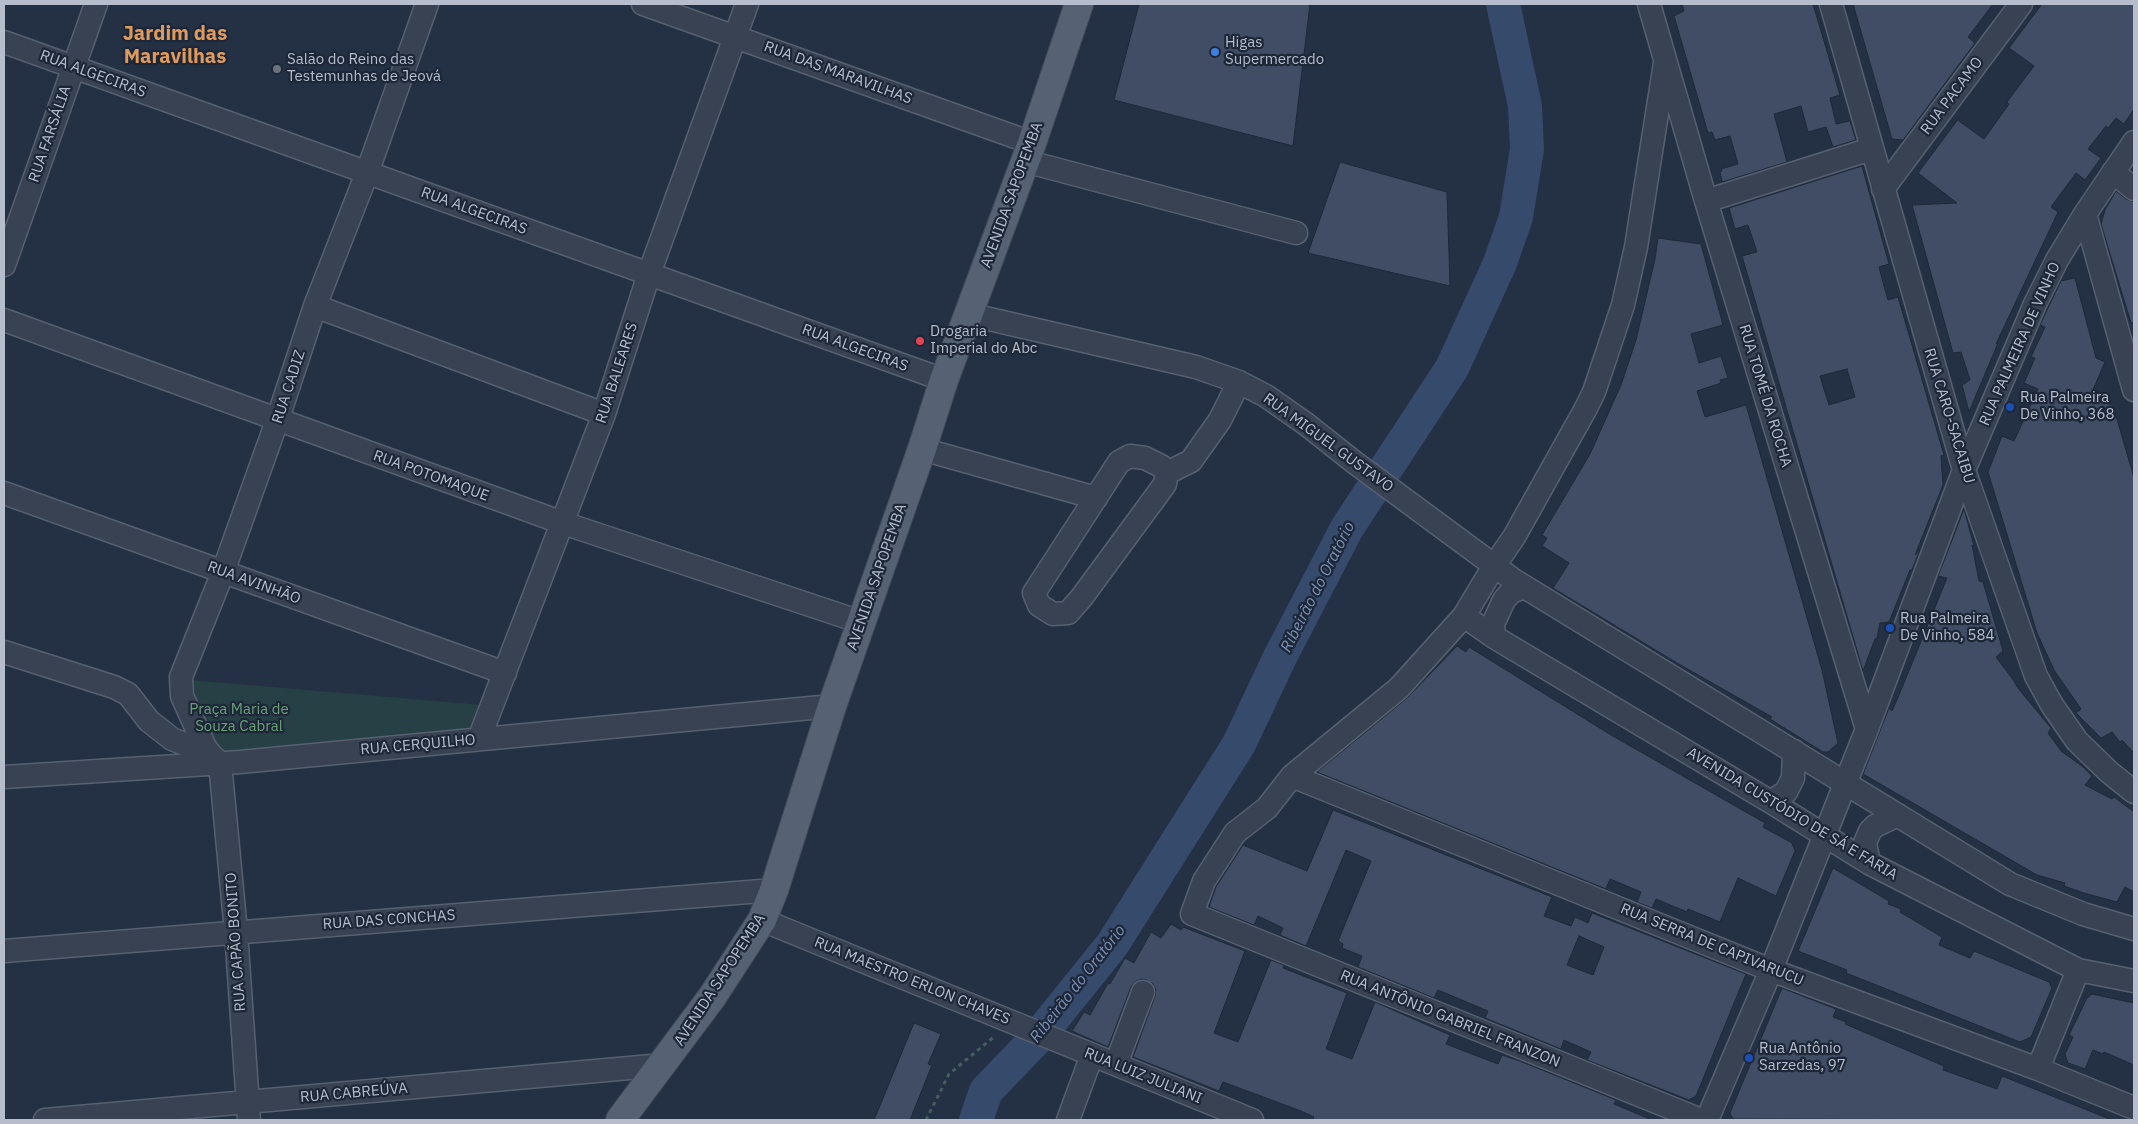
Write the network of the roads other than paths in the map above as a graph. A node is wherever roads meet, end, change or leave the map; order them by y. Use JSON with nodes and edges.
{"nodes":[{"id":1,"x":96,"y":4,"type":"edge"},
{"id":2,"x":428,"y":4,"type":"edge"},
{"id":3,"x":643,"y":4,"type":"edge"},
{"id":4,"x":746,"y":4,"type":"edge"},
{"id":5,"x":1079,"y":4,"type":"edge"},
{"id":6,"x":1649,"y":4,"type":"edge"},
{"id":7,"x":1831,"y":4,"type":"edge"},
{"id":8,"x":2021,"y":4,"type":"edge"},
{"id":9,"x":735,"y":37,"type":"junction"},
{"id":10,"x":4,"y":42,"type":"edge"},
{"id":11,"x":1665,"y":63,"type":"junction"},
{"id":12,"x":74,"y":67,"type":"junction"},
{"id":13,"x":2134,"y":142,"type":"edge"},
{"id":14,"x":1871,"y":149,"type":"junction"},
{"id":15,"x":1029,"y":152,"type":"junction"},
{"id":16,"x":2113,"y":172,"type":"junction"},
{"id":17,"x":368,"y":173,"type":"junction"},
{"id":18,"x":1883,"y":189,"type":"junction"},
{"id":19,"x":2134,"y":189,"type":"edge"},
{"id":20,"x":1706,"y":201,"type":"junction"},
{"id":21,"x":2085,"y":214,"type":"junction"},
{"id":22,"x":1296,"y":233,"type":"dead end"},
{"id":23,"x":4,"y":265,"type":"edge"},
{"id":24,"x":649,"y":274,"type":"junction"},
{"id":25,"x":315,"y":306,"type":"junction"},
{"id":26,"x":968,"y":314,"type":"junction"},
{"id":27,"x":4,"y":320,"type":"edge"},
{"id":28,"x":944,"y":380,"type":"junction"},
{"id":29,"x":1239,"y":382,"type":"junction"},
{"id":30,"x":2134,"y":390,"type":"edge"},
{"id":31,"x":604,"y":414,"type":"junction"},
{"id":32,"x":278,"y":421,"type":"junction"},
{"id":33,"x":922,"y":449,"type":"junction"},
{"id":34,"x":1964,"y":470,"type":"junction"},
{"id":35,"x":1167,"y":473,"type":"junction"},
{"id":36,"x":4,"y":493,"type":"edge"},
{"id":37,"x":1096,"y":498,"type":"junction"},
{"id":38,"x":563,"y":523,"type":"junction"},
{"id":39,"x":1494,"y":566,"type":"junction"},
{"id":40,"x":223,"y":572,"type":"junction"},
{"id":41,"x":1524,"y":587,"type":"junction"},
{"id":42,"x":1464,"y":616,"type":"junction"},
{"id":43,"x":861,"y":622,"type":"junction"},
{"id":44,"x":1494,"y":636,"type":"junction"},
{"id":45,"x":4,"y":652,"type":"edge"},
{"id":46,"x":505,"y":673,"type":"junction"},
{"id":47,"x":832,"y":706,"type":"junction"},
{"id":48,"x":1867,"y":729,"type":"junction"},
{"id":49,"x":479,"y":739,"type":"junction"},
{"id":50,"x":1794,"y":751,"type":"junction"},
{"id":51,"x":213,"y":755,"type":"junction"},
{"id":52,"x":1292,"y":776,"type":"junction"},
{"id":53,"x":4,"y":777,"type":"edge"},
{"id":54,"x":1845,"y":782,"type":"junction"},
{"id":55,"x":2134,"y":792,"type":"edge"},
{"id":56,"x":1771,"y":802,"type":"junction"},
{"id":57,"x":1898,"y":815,"type":"junction"},
{"id":58,"x":1824,"y":834,"type":"junction"},
{"id":59,"x":1869,"y":863,"type":"junction"},
{"id":60,"x":774,"y":890,"type":"junction"},
{"id":61,"x":762,"y":920,"type":"junction"},
{"id":62,"x":2134,"y":929,"type":"edge"},
{"id":63,"x":236,"y":932,"type":"junction"},
{"id":64,"x":4,"y":951,"type":"edge"},
{"id":65,"x":1771,"y":970,"type":"junction"},
{"id":66,"x":2078,"y":970,"type":"junction"},
{"id":67,"x":2134,"y":981,"type":"edge"},
{"id":68,"x":1143,"y":992,"type":"dead end"},
{"id":69,"x":1062,"y":1043,"type":"joint"},
{"id":70,"x":1092,"y":1055,"type":"junction"},
{"id":71,"x":1116,"y":1064,"type":"junction"},
{"id":72,"x":663,"y":1065,"type":"junction"},
{"id":73,"x":2038,"y":1069,"type":"junction"},
{"id":74,"x":2134,"y":1108,"type":"edge"},
{"id":75,"x":248,"y":1111,"type":"edge"},
{"id":76,"x":45,"y":1120,"type":"edge"},
{"id":77,"x":620,"y":1120,"type":"edge"},
{"id":78,"x":1068,"y":1120,"type":"edge"},
{"id":79,"x":1252,"y":1120,"type":"edge"},
{"id":80,"x":1700,"y":1120,"type":"edge"},
{"id":81,"x":1707,"y":1120,"type":"edge"}],
"edges":[{"from":1,"to":12,"type":"street","name":"RUA FARSÁLIA"},
{"from":2,"to":17,"type":"street","name":"RUA CADIZ"},
{"from":3,"to":9,"type":"street","name":"RUA DAS MARAVILHAS"},
{"from":4,"to":9,"type":"street","name":"RUA BALEARES"},
{"from":5,"to":15,"type":"main road","name":"AVENIDA SAPOPEMBA"},
{"from":6,"to":11,"type":"street","name":"RUA TOMÉ DA ROCHA"},
{"from":7,"to":14,"type":"street","name":"RUA CARO-SACAIBU"},
{"from":8,"to":18,"type":"street","name":"RUA PACAMO"},
{"from":9,"to":15,"type":"street","name":"RUA DAS MARAVILHAS"},
{"from":9,"to":24,"type":"street","name":"RUA BALEARES"},
{"from":10,"to":12,"type":"street","name":"RUA ALGECIRAS"},
{"from":11,"to":20,"type":"street","name":"RUA TOMÉ DA ROCHA"},
{"from":11,"to":39,"type":"street"},
{"from":12,"to":17,"type":"street","name":"RUA ALGECIRAS"},
{"from":12,"to":23,"type":"street","name":"RUA FARSÁLIA"},
{"from":13,"to":16,"type":"street","name":"RUA PALMEIRA DE VINHO"},
{"from":14,"to":18,"type":"street","name":"RUA CARO-SACAIBU"},
{"from":14,"to":20,"type":"street"},
{"from":15,"to":22,"type":"street","name":"RUA DAS MARAVILHAS"},
{"from":15,"to":26,"type":"main road","name":"AVENIDA SAPOPEMBA"},
{"from":16,"to":19,"type":"street"},
{"from":16,"to":21,"type":"street","name":"RUA PALMEIRA DE VINHO"},
{"from":17,"to":24,"type":"street","name":"RUA ALGECIRAS"},
{"from":17,"to":25,"type":"street","name":"RUA CADIZ"},
{"from":18,"to":34,"type":"street","name":"RUA CARO-SACAIBU"},
{"from":20,"to":48,"type":"street","name":"RUA TOMÉ DA ROCHA"},
{"from":21,"to":30,"type":"street"},
{"from":21,"to":34,"type":"street","name":"RUA PALMEIRA DE VINHO"},
{"from":24,"to":28,"type":"street","name":"RUA ALGECIRAS"},
{"from":24,"to":31,"type":"street","name":"RUA BALEARES"},
{"from":25,"to":31,"type":"street"},
{"from":25,"to":32,"type":"street","name":"RUA CADIZ"},
{"from":26,"to":28,"type":"main road","name":"AVENIDA SAPOPEMBA"},
{"from":26,"to":29,"type":"street","name":"RUA MIGUEL GUSTAVO"},
{"from":27,"to":32,"type":"street","name":"RUA POTOMAQUE"},
{"from":28,"to":33,"type":"main road","name":"AVENIDA SAPOPEMBA"},
{"from":29,"to":35,"type":"street"},
{"from":29,"to":39,"type":"street","name":"RUA MIGUEL GUSTAVO"},
{"from":31,"to":38,"type":"street","name":"RUA BALEARES"},
{"from":32,"to":38,"type":"street","name":"RUA POTOMAQUE"},
{"from":32,"to":40,"type":"street","name":"RUA CADIZ"},
{"from":33,"to":37,"type":"street"},
{"from":33,"to":43,"type":"main road","name":"AVENIDA SAPOPEMBA"},
{"from":34,"to":48,"type":"street","name":"RUA PALMEIRA DE VINHO"},
{"from":34,"to":55,"type":"street","name":"RUA CARO-SACAIBU"},
{"from":35,"to":37,"type":"street"},
{"from":35,"to":37,"type":"street"},
{"from":36,"to":40,"type":"street","name":"RUA AVINHÃO"},
{"from":38,"to":43,"type":"street","name":"RUA POTOMAQUE"},
{"from":38,"to":46,"type":"street","name":"RUA BALEARES"},
{"from":39,"to":41,"type":"street"},
{"from":39,"to":42,"type":"street"},
{"from":40,"to":46,"type":"street","name":"RUA AVINHÃO"},
{"from":40,"to":51,"type":"street","name":"RUA CADIZ"},
{"from":41,"to":44,"type":"street"},
{"from":41,"to":50,"type":"street"},
{"from":42,"to":44,"type":"street","name":"AVENIDA CUSTÓDIO DE SÁ E FARIA"},
{"from":42,"to":52,"type":"street"},
{"from":43,"to":47,"type":"main road","name":"AVENIDA SAPOPEMBA"},
{"from":44,"to":56,"type":"street","name":"AVENIDA CUSTÓDIO DE SÁ E FARIA"},
{"from":45,"to":51,"type":"street"},
{"from":46,"to":49,"type":"street","name":"RUA BALEARES"},
{"from":47,"to":49,"type":"street","name":"RUA CERQUILHO"},
{"from":47,"to":60,"type":"main road","name":"AVENIDA SAPOPEMBA"},
{"from":48,"to":54,"type":"street","name":"RUA PALMEIRA DE VINHO"},
{"from":49,"to":51,"type":"street","name":"RUA CERQUILHO"},
{"from":50,"to":54,"type":"street"},
{"from":50,"to":56,"type":"street"},
{"from":51,"to":53,"type":"street","name":"RUA CERQUILHO"},
{"from":51,"to":63,"type":"street","name":"RUA CAPÃO BONITO"},
{"from":52,"to":65,"type":"street","name":"RUA SERRA DE CAPIVARUCU"},
{"from":52,"to":80,"type":"street","name":"RUA ANTÔNIO GABRIEL FRANZON"},
{"from":54,"to":57,"type":"street"},
{"from":54,"to":58,"type":"street","name":"RUA PALMEIRA DE VINHO"},
{"from":56,"to":58,"type":"street","name":"AVENIDA CUSTÓDIO DE SÁ E FARIA"},
{"from":57,"to":59,"type":"street"},
{"from":57,"to":62,"type":"street"},
{"from":58,"to":59,"type":"street","name":"AVENIDA CUSTÓDIO DE SÁ E FARIA"},
{"from":58,"to":65,"type":"street","name":"RUA PALMEIRA DE VINHO"},
{"from":59,"to":66,"type":"street","name":"AVENIDA CUSTÓDIO DE SÁ E FARIA"},
{"from":60,"to":61,"type":"main road","name":"AVENIDA SAPOPEMBA"},
{"from":60,"to":63,"type":"street","name":"RUA DAS CONCHAS"},
{"from":61,"to":69,"type":"street","name":"RUA MAESTRO ERLON CHAVES"},
{"from":61,"to":72,"type":"main road","name":"AVENIDA SAPOPEMBA"},
{"from":63,"to":64,"type":"street","name":"RUA DAS CONCHAS"},
{"from":63,"to":75,"type":"street","name":"RUA CAPÃO BONITO"},
{"from":65,"to":73,"type":"street","name":"RUA SERRA DE CAPIVARUCU"},
{"from":65,"to":81,"type":"street","name":"RUA PALMEIRA DE VINHO"},
{"from":66,"to":67,"type":"street","name":"AVENIDA CUSTÓDIO DE SÁ E FARIA"},
{"from":66,"to":73,"type":"street"},
{"from":68,"to":71,"type":"street"},
{"from":69,"to":70,"type":"street","name":"RUA LUIZ JULIANI"},
{"from":70,"to":71,"type":"street","name":"RUA LUIZ JULIANI"},
{"from":70,"to":78,"type":"street"},
{"from":71,"to":79,"type":"street","name":"RUA LUIZ JULIANI"},
{"from":72,"to":75,"type":"street","name":"RUA CABREÚVA"},
{"from":72,"to":77,"type":"main road","name":"AVENIDA SAPOPEMBA"},
{"from":73,"to":74,"type":"street","name":"RUA SERRA DE CAPIVARUCU"},
{"from":75,"to":76,"type":"street","name":"RUA CABREÚVA"}]}
